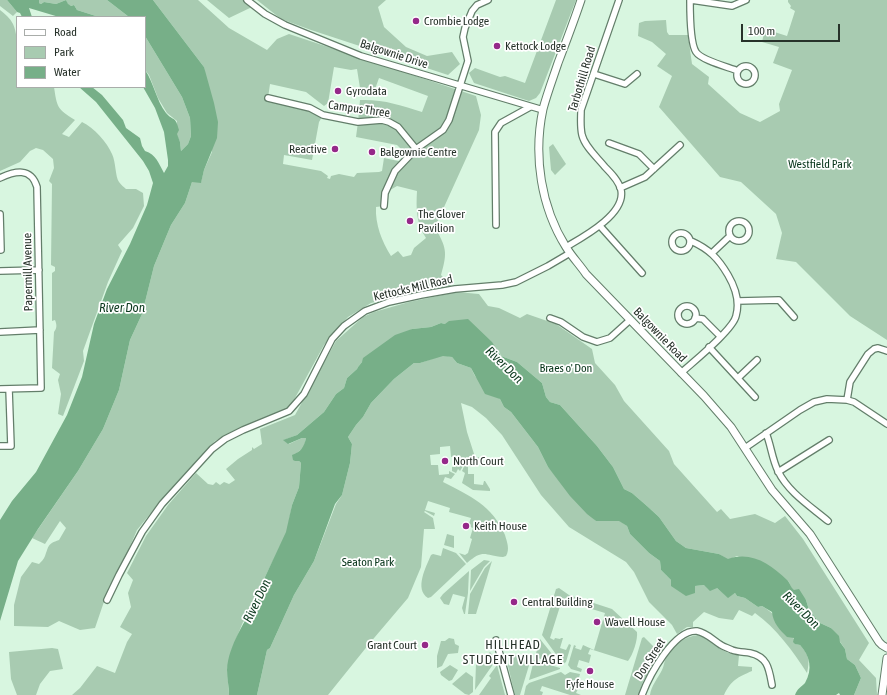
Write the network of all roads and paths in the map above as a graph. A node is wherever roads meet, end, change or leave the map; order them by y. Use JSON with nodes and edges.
{"nodes":[{"id":1,"x":247,"y":0,"type":"edge"},
{"id":2,"x":488,"y":0,"type":"edge"},
{"id":3,"x":581,"y":0,"type":"edge"},
{"id":4,"x":619,"y":0,"type":"edge"},
{"id":5,"x":690,"y":0,"type":"edge"},
{"id":6,"x":746,"y":0,"type":"edge"},
{"id":7,"x":738,"y":71,"type":"dead end"},
{"id":8,"x":594,"y":74,"type":"junction"},
{"id":9,"x":637,"y":74,"type":"dead end"},
{"id":10,"x":460,"y":86,"type":"junction"},
{"id":11,"x":268,"y":98,"type":"dead end"},
{"id":12,"x":530,"y":107,"type":"junction"},
{"id":13,"x":543,"y":110,"type":"junction"},
{"id":14,"x":609,"y":143,"type":"dead end"},
{"id":15,"x":680,"y":145,"type":"dead end"},
{"id":16,"x":416,"y":149,"type":"junction"},
{"id":17,"x":654,"y":169,"type":"junction"},
{"id":18,"x":0,"y":178,"type":"edge"},
{"id":19,"x":620,"y":188,"type":"junction"},
{"id":20,"x":384,"y":206,"type":"dead end"},
{"id":21,"x":0,"y":216,"type":"edge"},
{"id":22,"x":496,"y":225,"type":"dead end"},
{"id":23,"x":600,"y":226,"type":"junction"},
{"id":24,"x":730,"y":236,"type":"dead end"},
{"id":25,"x":691,"y":241,"type":"dead end"},
{"id":26,"x":0,"y":250,"type":"edge"},
{"id":27,"x":568,"y":250,"type":"junction"},
{"id":28,"x":712,"y":253,"type":"junction"},
{"id":29,"x":39,"y":270,"type":"junction"},
{"id":30,"x":0,"y":271,"type":"edge"},
{"id":31,"x":642,"y":273,"type":"dead end"},
{"id":32,"x":738,"y":301,"type":"junction"},
{"id":33,"x":794,"y":317,"type":"dead end"},
{"id":34,"x":550,"y":318,"type":"dead end"},
{"id":35,"x":695,"y":318,"type":"dead end"},
{"id":36,"x":630,"y":320,"type":"junction"},
{"id":37,"x":40,"y":330,"type":"junction"},
{"id":38,"x":0,"y":332,"type":"edge"},
{"id":39,"x":720,"y":336,"type":"junction"},
{"id":40,"x":709,"y":348,"type":"junction"},
{"id":41,"x":887,"y":351,"type":"edge"},
{"id":42,"x":758,"y":360,"type":"dead end"},
{"id":43,"x":681,"y":373,"type":"junction"},
{"id":44,"x":738,"y":378,"type":"junction"},
{"id":45,"x":0,"y":389,"type":"edge"},
{"id":46,"x":9,"y":389,"type":"junction"},
{"id":47,"x":755,"y":397,"type":"dead end"},
{"id":48,"x":846,"y":400,"type":"junction"},
{"id":49,"x":887,"y":424,"type":"edge"},
{"id":50,"x":766,"y":433,"type":"junction"},
{"id":51,"x":829,"y":440,"type":"dead end"},
{"id":52,"x":0,"y":446,"type":"edge"},
{"id":53,"x":744,"y":448,"type":"junction"},
{"id":54,"x":778,"y":472,"type":"junction"},
{"id":55,"x":828,"y":521,"type":"dead end"},
{"id":56,"x":108,"y":600,"type":"dead end"},
{"id":57,"x":496,"y":640,"type":"dead end"},
{"id":58,"x":887,"y":648,"type":"edge"},
{"id":59,"x":887,"y":658,"type":"edge"},
{"id":60,"x":772,"y":685,"type":"dead end"},
{"id":61,"x":511,"y":695,"type":"edge"},
{"id":62,"x":642,"y":695,"type":"edge"},
{"id":63,"x":882,"y":695,"type":"edge"}],
"edges":[{"from":1,"to":10,"type":"street","name":"Balgownie Drive"},
{"from":2,"to":10,"type":"street"},
{"from":3,"to":13,"type":"street","name":"Balgownie Road"},
{"from":4,"to":8,"type":"street","name":"Tarbothill Road"},
{"from":5,"to":6,"type":"street"},
{"from":5,"to":7,"type":"street"},
{"from":8,"to":9,"type":"street"},
{"from":8,"to":19,"type":"street","name":"Tarbothill Road"},
{"from":10,"to":12,"type":"street","name":"Balgownie Drive"},
{"from":10,"to":16,"type":"street"},
{"from":11,"to":16,"type":"street","name":"Campus Three"},
{"from":12,"to":13,"type":"street","name":"Balgownie Drive"},
{"from":12,"to":22,"type":"street"},
{"from":13,"to":27,"type":"street","name":"Balgownie Road"},
{"from":14,"to":17,"type":"street"},
{"from":15,"to":17,"type":"street"},
{"from":16,"to":20,"type":"street"},
{"from":17,"to":19,"type":"street"},
{"from":18,"to":29,"type":"street","name":"Papermill Avenue"},
{"from":19,"to":23,"type":"street"},
{"from":21,"to":26,"type":"street"},
{"from":23,"to":27,"type":"street"},
{"from":23,"to":31,"type":"street"},
{"from":24,"to":28,"type":"street"},
{"from":25,"to":28,"type":"street"},
{"from":27,"to":36,"type":"street","name":"Balgownie Road"},
{"from":27,"to":56,"type":"street","name":"Kettocks Mill Road"},
{"from":28,"to":32,"type":"street"},
{"from":29,"to":30,"type":"street"},
{"from":29,"to":37,"type":"street","name":"Papermill Avenue"},
{"from":32,"to":33,"type":"street"},
{"from":32,"to":39,"type":"street"},
{"from":34,"to":36,"type":"street"},
{"from":35,"to":39,"type":"street"},
{"from":36,"to":43,"type":"street","name":"Balgownie Road"},
{"from":37,"to":38,"type":"street"},
{"from":37,"to":46,"type":"street","name":"Papermill Avenue"},
{"from":39,"to":40,"type":"street"},
{"from":40,"to":43,"type":"street"},
{"from":40,"to":44,"type":"street"},
{"from":41,"to":48,"type":"street"},
{"from":42,"to":44,"type":"street"},
{"from":43,"to":53,"type":"street","name":"Balgownie Road"},
{"from":44,"to":47,"type":"street"},
{"from":45,"to":46,"type":"street"},
{"from":46,"to":52,"type":"street"},
{"from":48,"to":49,"type":"street"},
{"from":48,"to":50,"type":"street"},
{"from":50,"to":53,"type":"street"},
{"from":50,"to":54,"type":"street"},
{"from":51,"to":54,"type":"street"},
{"from":53,"to":58,"type":"street","name":"Balgownie Road"},
{"from":54,"to":55,"type":"street"},
{"from":57,"to":61,"type":"street"},
{"from":59,"to":63,"type":"street"},
{"from":60,"to":62,"type":"street","name":"Don Street"}]}
